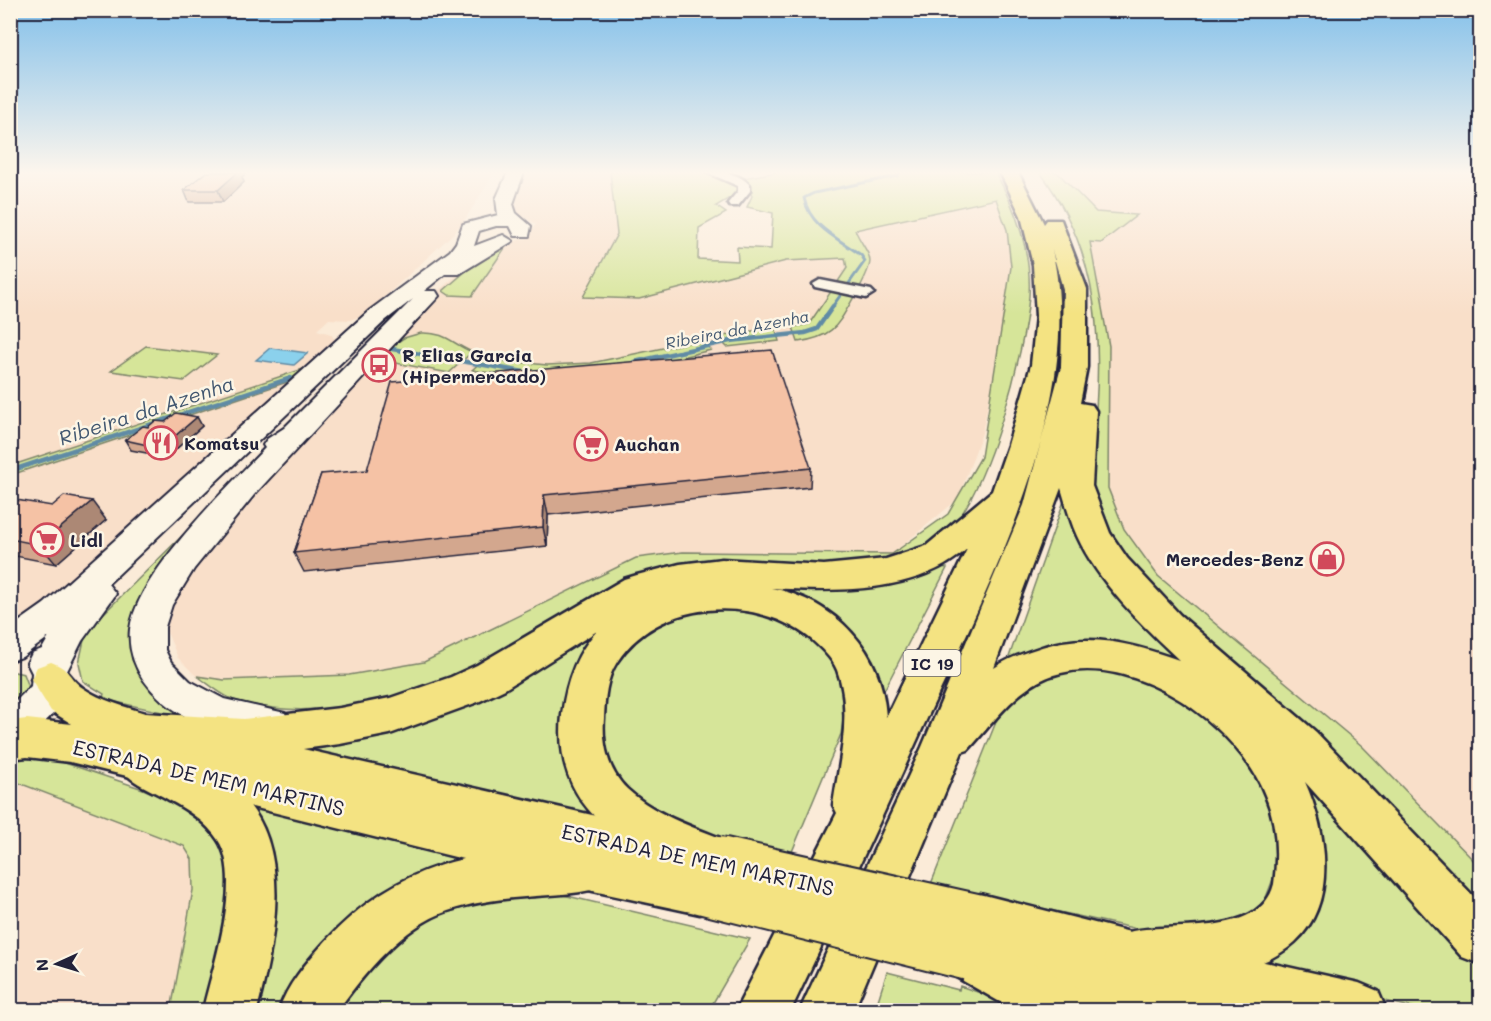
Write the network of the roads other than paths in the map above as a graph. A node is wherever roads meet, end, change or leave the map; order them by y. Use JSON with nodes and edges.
{"nodes":[{"id":1,"x":484,"y":220,"type":"edge"},
{"id":2,"x":1032,"y":220,"type":"edge"},
{"id":3,"x":1052,"y":220,"type":"edge"},
{"id":4,"x":515,"y":221,"type":"joint"},
{"id":5,"x":471,"y":230,"type":"junction"},
{"id":6,"x":502,"y":241,"type":"junction"},
{"id":7,"x":448,"y":273,"type":"junction"},
{"id":8,"x":824,"y":284,"type":"dead end"},
{"id":9,"x":1076,"y":289,"type":"junction"},
{"id":10,"x":866,"y":293,"type":"dead end"},
{"id":11,"x":294,"y":434,"type":"junction"},
{"id":12,"x":1007,"y":495,"type":"junction"},
{"id":13,"x":193,"y":503,"type":"junction"},
{"id":14,"x":10,"y":647,"type":"edge"},
{"id":15,"x":10,"y":657,"type":"edge"},
{"id":16,"x":51,"y":674,"type":"junction"},
{"id":17,"x":340,"y":726,"type":"junction"},
{"id":18,"x":10,"y":730,"type":"edge"},
{"id":19,"x":10,"y":740,"type":"edge"},
{"id":20,"x":142,"y":746,"type":"junction"},
{"id":21,"x":943,"y":747,"type":"junction"},
{"id":22,"x":853,"y":830,"type":"junction"},
{"id":23,"x":593,"y":867,"type":"junction"},
{"id":24,"x":709,"y":875,"type":"junction"},
{"id":25,"x":975,"y":938,"type":"junction"},
{"id":26,"x":1480,"y":939,"type":"edge"},
{"id":27,"x":1130,"y":958,"type":"junction"},
{"id":28,"x":230,"y":1011,"type":"edge"},
{"id":29,"x":306,"y":1011,"type":"edge"},
{"id":30,"x":763,"y":1011,"type":"edge"},
{"id":31,"x":827,"y":1011,"type":"edge"},
{"id":32,"x":1066,"y":1011,"type":"edge"},
{"id":33,"x":1213,"y":1011,"type":"edge"},
{"id":34,"x":1359,"y":1011,"type":"edge"}],
"edges":[{"from":1,"to":5,"type":"street"},
{"from":2,"to":12,"type":"main road","number":"IC 19"},
{"from":3,"to":9,"type":"main road","number":"IC 19"},
{"from":4,"to":5,"type":"street"},
{"from":4,"to":6,"type":"street"},
{"from":5,"to":6,"type":"street"},
{"from":5,"to":14,"type":"street"},
{"from":6,"to":7,"type":"street"},
{"from":7,"to":11,"type":"street"},
{"from":7,"to":13,"type":"street"},
{"from":8,"to":10,"type":"street"},
{"from":9,"to":21,"type":"main road","number":"IC 19"},
{"from":9,"to":26,"type":"main road"},
{"from":11,"to":13,"type":"street"},
{"from":11,"to":17,"type":"street"},
{"from":12,"to":17,"type":"main road"},
{"from":12,"to":22,"type":"main road","number":"IC 19"},
{"from":13,"to":16,"type":"street"},
{"from":15,"to":16,"type":"street"},
{"from":16,"to":18,"type":"street"},
{"from":16,"to":20,"type":"main road","name":"ESTRADA DE MEM MARTINS"},
{"from":17,"to":20,"type":"main road"},
{"from":19,"to":20,"type":"main road","name":"ESTRADA DE MEM MARTINS"},
{"from":20,"to":23,"type":"main road","name":"ESTRADA DE MEM MARTINS"},
{"from":20,"to":24,"type":"main road","name":"ESTRADA DE MEM MARTINS"},
{"from":20,"to":28,"type":"main road"},
{"from":21,"to":27,"type":"main road"},
{"from":21,"to":31,"type":"main road","number":"IC 19"},
{"from":22,"to":24,"type":"main road"},
{"from":22,"to":30,"type":"main road","number":"IC 19"},
{"from":23,"to":24,"type":"main road","name":"ESTRADA DE MEM MARTINS"},
{"from":23,"to":29,"type":"main road"},
{"from":24,"to":25,"type":"main road","name":"ESTRADA DE MEM MARTINS","bridge":true},
{"from":25,"to":27,"type":"main road","name":"ESTRADA DE MEM MARTINS"},
{"from":25,"to":32,"type":"main road"},
{"from":25,"to":33,"type":"main road","name":"ESTRADA DE MEM MARTINS"},
{"from":27,"to":34,"type":"main road","name":"ESTRADA DE MEM MARTINS"}]}
